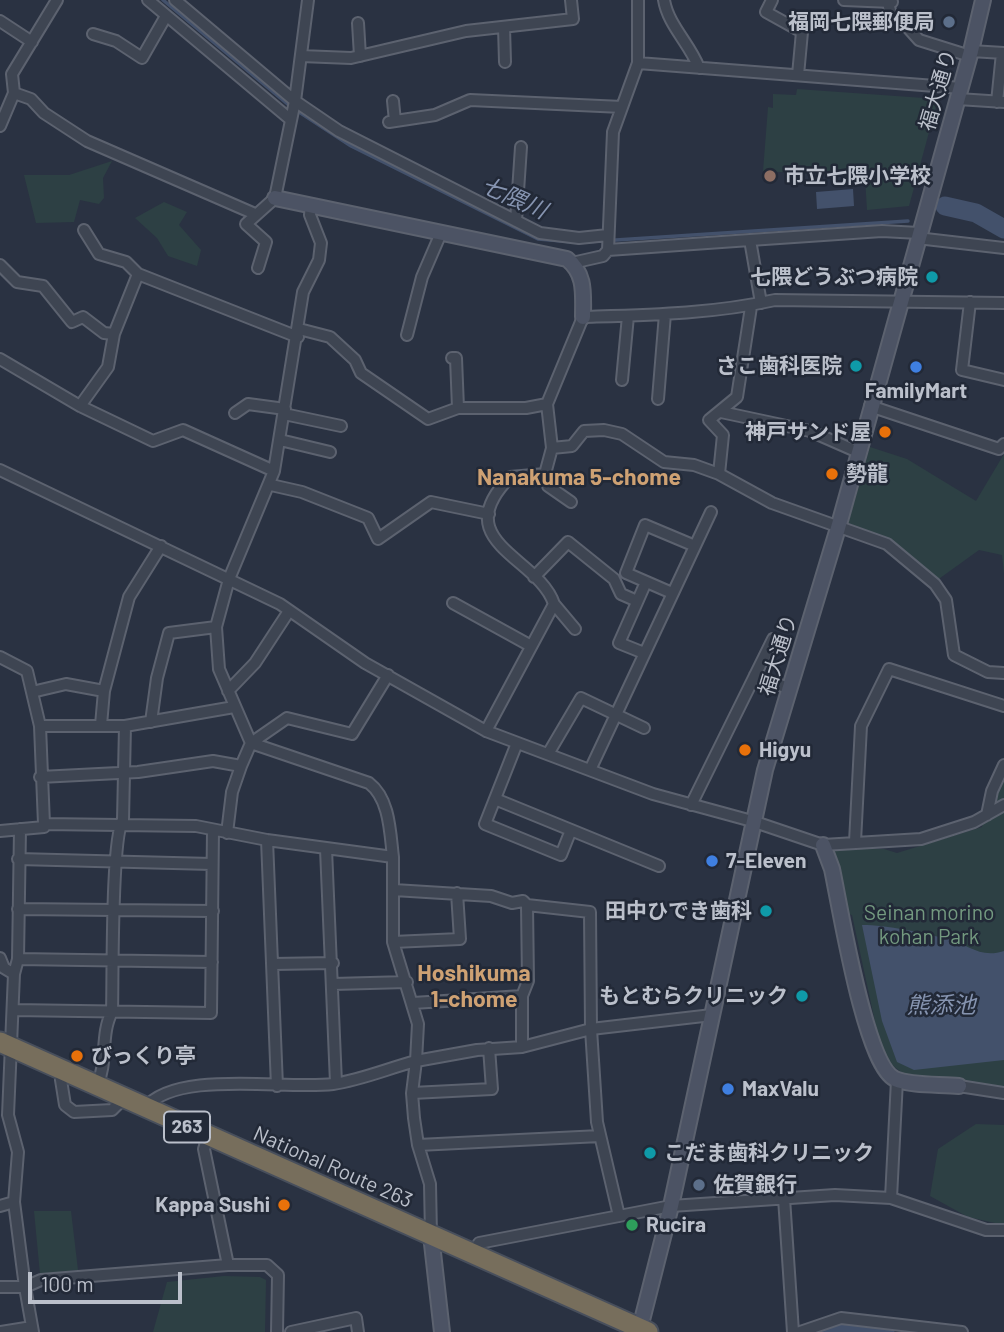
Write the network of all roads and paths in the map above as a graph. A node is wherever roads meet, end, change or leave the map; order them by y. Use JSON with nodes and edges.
{"nodes":[{"id":1,"x":57,"y":0,"type":"edge"},
{"id":2,"x":148,"y":0,"type":"edge"},
{"id":3,"x":308,"y":0,"type":"edge"},
{"id":4,"x":571,"y":0,"type":"edge"},
{"id":5,"x":638,"y":0,"type":"edge"},
{"id":6,"x":664,"y":0,"type":"edge"},
{"id":7,"x":772,"y":0,"type":"edge"},
{"id":8,"x":844,"y":0,"type":"edge"},
{"id":9,"x":983,"y":0,"type":"edge"},
{"id":10,"x":891,"y":1,"type":"edge"},
{"id":11,"x":179,"y":3,"type":"edge"},
{"id":12,"x":169,"y":18,"type":"junction"},
{"id":13,"x":0,"y":20,"type":"edge"},
{"id":14,"x":358,"y":23,"type":"dead end"},
{"id":15,"x":503,"y":27,"type":"junction"},
{"id":16,"x":93,"y":34,"type":"dead end"},
{"id":17,"x":32,"y":42,"type":"junction"},
{"id":18,"x":1003,"y":53,"type":"edge"},
{"id":19,"x":971,"y":54,"type":"junction"},
{"id":20,"x":301,"y":56,"type":"junction"},
{"id":21,"x":360,"y":56,"type":"junction"},
{"id":22,"x":505,"y":62,"type":"dead end"},
{"id":23,"x":638,"y":63,"type":"junction"},
{"id":24,"x":699,"y":68,"type":"junction"},
{"id":25,"x":798,"y":75,"type":"junction"},
{"id":26,"x":14,"y":93,"type":"junction"},
{"id":27,"x":960,"y":93,"type":"junction"},
{"id":28,"x":295,"y":100,"type":"junction"},
{"id":29,"x":393,"y":101,"type":"dead end"},
{"id":30,"x":1000,"y":102,"type":"edge"},
{"id":31,"x":622,"y":107,"type":"junction"},
{"id":32,"x":292,"y":117,"type":"junction"},
{"id":33,"x":0,"y":126,"type":"edge"},
{"id":34,"x":521,"y":147,"type":"dead end"},
{"id":35,"x":275,"y":198,"type":"junction"},
{"id":36,"x":311,"y":204,"type":"junction"},
{"id":37,"x":255,"y":214,"type":"junction"},
{"id":38,"x":516,"y":220,"type":"junction"},
{"id":39,"x":83,"y":230,"type":"dead end"},
{"id":40,"x":441,"y":233,"type":"junction"},
{"id":41,"x":608,"y":235,"type":"junction"},
{"id":42,"x":918,"y":236,"type":"junction"},
{"id":43,"x":750,"y":240,"type":"junction"},
{"id":44,"x":1004,"y":248,"type":"edge"},
{"id":45,"x":608,"y":250,"type":"junction"},
{"id":46,"x":572,"y":263,"type":"junction"},
{"id":47,"x":0,"y":265,"type":"edge"},
{"id":48,"x":258,"y":268,"type":"dead end"},
{"id":49,"x":138,"y":274,"type":"junction"},
{"id":50,"x":901,"y":302,"type":"junction"},
{"id":51,"x":970,"y":302,"type":"junction"},
{"id":52,"x":1004,"y":303,"type":"edge"},
{"id":53,"x":756,"y":305,"type":"junction"},
{"id":54,"x":665,"y":314,"type":"junction"},
{"id":55,"x":628,"y":316,"type":"junction"},
{"id":56,"x":583,"y":317,"type":"junction"},
{"id":57,"x":298,"y":333,"type":"junction"},
{"id":58,"x":114,"y":334,"type":"junction"},
{"id":59,"x":407,"y":335,"type":"dead end"},
{"id":60,"x":452,"y":358,"type":"dead end"},
{"id":61,"x":0,"y":359,"type":"edge"},
{"id":62,"x":622,"y":380,"type":"dead end"},
{"id":63,"x":1004,"y":380,"type":"edge"},
{"id":64,"x":658,"y":399,"type":"dead end"},
{"id":65,"x":547,"y":404,"type":"junction"},
{"id":66,"x":80,"y":406,"type":"junction"},
{"id":67,"x":870,"y":406,"type":"junction"},
{"id":68,"x":458,"y":408,"type":"junction"},
{"id":69,"x":285,"y":411,"type":"junction"},
{"id":70,"x":721,"y":412,"type":"junction"},
{"id":71,"x":235,"y":413,"type":"dead end"},
{"id":72,"x":341,"y":426,"type":"dead end"},
{"id":73,"x":280,"y":440,"type":"junction"},
{"id":74,"x":1004,"y":444,"type":"edge"},
{"id":75,"x":552,"y":448,"type":"junction"},
{"id":76,"x":330,"y":452,"type":"dead end"},
{"id":77,"x":858,"y":452,"type":"junction"},
{"id":78,"x":0,"y":470,"type":"edge"},
{"id":79,"x":274,"y":471,"type":"junction"},
{"id":80,"x":545,"y":474,"type":"junction"},
{"id":81,"x":719,"y":474,"type":"junction"},
{"id":82,"x":271,"y":485,"type":"junction"},
{"id":83,"x":571,"y":502,"type":"dead end"},
{"id":84,"x":711,"y":512,"type":"dead end"},
{"id":85,"x":489,"y":514,"type":"junction"},
{"id":86,"x":838,"y":528,"type":"junction"},
{"id":87,"x":695,"y":546,"type":"junction"},
{"id":88,"x":160,"y":547,"type":"junction"},
{"id":89,"x":534,"y":577,"type":"junction"},
{"id":90,"x":229,"y":579,"type":"junction"},
{"id":91,"x":646,"y":582,"type":"junction"},
{"id":92,"x":672,"y":593,"type":"junction"},
{"id":93,"x":637,"y":601,"type":"junction"},
{"id":94,"x":453,"y":603,"type":"dead end"},
{"id":95,"x":554,"y":604,"type":"junction"},
{"id":96,"x":289,"y":611,"type":"junction"},
{"id":97,"x":216,"y":627,"type":"junction"},
{"id":98,"x":575,"y":629,"type":"dead end"},
{"id":99,"x":773,"y":639,"type":"dead end"},
{"id":100,"x":531,"y":646,"type":"junction"},
{"id":101,"x":644,"y":653,"type":"junction"},
{"id":102,"x":0,"y":657,"type":"edge"},
{"id":103,"x":1004,"y":673,"type":"edge"},
{"id":104,"x":388,"y":675,"type":"junction"},
{"id":105,"x":755,"y":675,"type":"junction"},
{"id":106,"x":790,"y":689,"type":"junction"},
{"id":107,"x":104,"y":691,"type":"junction"},
{"id":108,"x":228,"y":691,"type":"junction"},
{"id":109,"x":32,"y":692,"type":"junction"},
{"id":110,"x":1004,"y":706,"type":"edge"},
{"id":111,"x":234,"y":707,"type":"junction"},
{"id":112,"x":615,"y":715,"type":"junction"},
{"id":113,"x":151,"y":722,"type":"junction"},
{"id":114,"x":100,"y":725,"type":"junction"},
{"id":115,"x":40,"y":726,"type":"junction"},
{"id":116,"x":125,"y":726,"type":"junction"},
{"id":117,"x":644,"y":728,"type":"dead end"},
{"id":118,"x":486,"y":731,"type":"junction"},
{"id":119,"x":251,"y":743,"type":"junction"},
{"id":120,"x":517,"y":743,"type":"junction"},
{"id":121,"x":548,"y":754,"type":"junction"},
{"id":122,"x":1004,"y":765,"type":"edge"},
{"id":123,"x":241,"y":766,"type":"junction"},
{"id":124,"x":590,"y":770,"type":"junction"},
{"id":125,"x":123,"y":773,"type":"junction"},
{"id":126,"x":40,"y":777,"type":"junction"},
{"id":127,"x":495,"y":799,"type":"junction"},
{"id":128,"x":691,"y":805,"type":"junction"},
{"id":129,"x":1004,"y":805,"type":"edge"},
{"id":130,"x":987,"y":815,"type":"junction"},
{"id":131,"x":752,"y":821,"type":"junction"},
{"id":132,"x":44,"y":824,"type":"junction"},
{"id":133,"x":119,"y":825,"type":"junction"},
{"id":134,"x":20,"y":829,"type":"junction"},
{"id":135,"x":213,"y":830,"type":"junction"},
{"id":136,"x":571,"y":830,"type":"junction"},
{"id":137,"x":0,"y":831,"type":"edge"},
{"id":138,"x":227,"y":833,"type":"junction"},
{"id":139,"x":267,"y":840,"type":"junction"},
{"id":140,"x":855,"y":842,"type":"junction"},
{"id":141,"x":823,"y":845,"type":"junction"},
{"id":142,"x":326,"y":849,"type":"junction"},
{"id":143,"x":393,"y":857,"type":"junction"},
{"id":144,"x":18,"y":859,"type":"junction"},
{"id":145,"x":115,"y":862,"type":"junction"},
{"id":146,"x":212,"y":864,"type":"junction"},
{"id":147,"x":659,"y":866,"type":"dead end"},
{"id":148,"x":394,"y":890,"type":"junction"},
{"id":149,"x":457,"y":893,"type":"junction"},
{"id":150,"x":527,"y":905,"type":"junction"},
{"id":151,"x":18,"y":909,"type":"junction"},
{"id":152,"x":213,"y":911,"type":"junction"},
{"id":153,"x":115,"y":912,"type":"junction"},
{"id":154,"x":393,"y":942,"type":"junction"},
{"id":155,"x":0,"y":958,"type":"edge"},
{"id":156,"x":18,"y":959,"type":"junction"},
{"id":157,"x":114,"y":962,"type":"junction"},
{"id":158,"x":212,"y":962,"type":"junction"},
{"id":159,"x":333,"y":963,"type":"junction"},
{"id":160,"x":273,"y":964,"type":"junction"},
{"id":161,"x":14,"y":974,"type":"junction"},
{"id":162,"x":407,"y":982,"type":"junction"},
{"id":163,"x":333,"y":984,"type":"junction"},
{"id":164,"x":522,"y":996,"type":"junction"},
{"id":165,"x":414,"y":1003,"type":"junction"},
{"id":166,"x":14,"y":1010,"type":"junction"},
{"id":167,"x":112,"y":1012,"type":"junction"},
{"id":168,"x":712,"y":1015,"type":"junction"},
{"id":169,"x":591,"y":1030,"type":"junction"},
{"id":170,"x":5,"y":1045,"type":"edge"},
{"id":171,"x":522,"y":1047,"type":"junction"},
{"id":172,"x":489,"y":1048,"type":"junction"},
{"id":173,"x":416,"y":1061,"type":"junction"},
{"id":174,"x":63,"y":1071,"type":"junction"},
{"id":175,"x":897,"y":1080,"type":"junction"},
{"id":176,"x":336,"y":1083,"type":"junction"},
{"id":177,"x":97,"y":1086,"type":"junction"},
{"id":178,"x":277,"y":1086,"type":"junction"},
{"id":179,"x":959,"y":1086,"type":"joint"},
{"id":180,"x":412,"y":1093,"type":"junction"},
{"id":181,"x":1004,"y":1093,"type":"edge"},
{"id":182,"x":124,"y":1098,"type":"junction"},
{"id":183,"x":145,"y":1108,"type":"junction"},
{"id":184,"x":208,"y":1136,"type":"junction"},
{"id":185,"x":600,"y":1136,"type":"junction"},
{"id":186,"x":418,"y":1145,"type":"junction"},
{"id":187,"x":784,"y":1198,"type":"junction"},
{"id":188,"x":891,"y":1198,"type":"junction"},
{"id":189,"x":14,"y":1202,"type":"junction"},
{"id":190,"x":0,"y":1206,"type":"edge"},
{"id":191,"x":671,"y":1206,"type":"junction"},
{"id":192,"x":619,"y":1216,"type":"junction"},
{"id":193,"x":1004,"y":1230,"type":"edge"},
{"id":194,"x":431,"y":1235,"type":"junction"},
{"id":195,"x":473,"y":1254,"type":"junction"},
{"id":196,"x":228,"y":1265,"type":"junction"},
{"id":197,"x":0,"y":1287,"type":"edge"},
{"id":198,"x":25,"y":1287,"type":"junction"},
{"id":199,"x":32,"y":1329,"type":"edge"},
{"id":200,"x":644,"y":1330,"type":"edge"},
{"id":201,"x":962,"y":1331,"type":"edge"},
{"id":202,"x":0,"y":1332,"type":"edge"},
{"id":203,"x":277,"y":1332,"type":"edge"},
{"id":204,"x":290,"y":1332,"type":"edge"},
{"id":205,"x":358,"y":1332,"type":"edge"},
{"id":206,"x":442,"y":1332,"type":"edge"},
{"id":207,"x":793,"y":1332,"type":"edge"},
{"id":208,"x":800,"y":1332,"type":"edge"}],
"edges":[{"from":1,"to":17,"type":"street"},
{"from":2,"to":12,"type":"street"},
{"from":3,"to":20,"type":"street"},
{"from":4,"to":15,"type":"street"},
{"from":5,"to":23,"type":"street"},
{"from":6,"to":24,"type":"street"},
{"from":7,"to":25,"type":"street"},
{"from":8,"to":10,"type":"street"},
{"from":9,"to":19,"type":"street","name":"福大通り"},
{"from":10,"to":19,"type":"street"},
{"from":11,"to":12,"type":"street"},
{"from":11,"to":28,"type":"street"},
{"from":12,"to":16,"type":"street"},
{"from":12,"to":32,"type":"street"},
{"from":13,"to":17,"type":"street"},
{"from":14,"to":21,"type":"street"},
{"from":15,"to":21,"type":"street"},
{"from":15,"to":22,"type":"street"},
{"from":17,"to":26,"type":"street"},
{"from":18,"to":19,"type":"street"},
{"from":18,"to":30,"type":"street"},
{"from":19,"to":27,"type":"street","name":"福大通り"},
{"from":20,"to":21,"type":"street"},
{"from":20,"to":28,"type":"street"},
{"from":23,"to":24,"type":"street"},
{"from":23,"to":31,"type":"street"},
{"from":24,"to":25,"type":"street"},
{"from":25,"to":27,"type":"street"},
{"from":26,"to":33,"type":"street"},
{"from":26,"to":37,"type":"street"},
{"from":27,"to":30,"type":"street"},
{"from":27,"to":42,"type":"street","name":"福大通り"},
{"from":28,"to":32,"type":"street"},
{"from":28,"to":38,"type":"street"},
{"from":29,"to":31,"type":"street"},
{"from":31,"to":41,"type":"street"},
{"from":32,"to":35,"type":"street"},
{"from":34,"to":38,"type":"street"},
{"from":35,"to":36,"type":"street"},
{"from":35,"to":37,"type":"street"},
{"from":36,"to":40,"type":"street"},
{"from":36,"to":57,"type":"street"},
{"from":37,"to":48,"type":"street"},
{"from":38,"to":41,"type":"street"},
{"from":39,"to":49,"type":"street"},
{"from":40,"to":46,"type":"street"},
{"from":40,"to":59,"type":"street"},
{"from":41,"to":45,"type":"street"},
{"from":42,"to":43,"type":"street"},
{"from":42,"to":44,"type":"street"},
{"from":42,"to":50,"type":"street","name":"福大通り"},
{"from":43,"to":45,"type":"street"},
{"from":43,"to":53,"type":"street"},
{"from":45,"to":46,"type":"street"},
{"from":46,"to":56,"type":"street"},
{"from":47,"to":58,"type":"street"},
{"from":49,"to":57,"type":"street"},
{"from":49,"to":58,"type":"street"},
{"from":50,"to":51,"type":"street"},
{"from":50,"to":53,"type":"street"},
{"from":50,"to":67,"type":"street","name":"福大通り"},
{"from":51,"to":52,"type":"street"},
{"from":51,"to":63,"type":"street"},
{"from":53,"to":54,"type":"street"},
{"from":53,"to":70,"type":"street"},
{"from":54,"to":55,"type":"street"},
{"from":54,"to":64,"type":"street"},
{"from":55,"to":56,"type":"street"},
{"from":55,"to":62,"type":"street"},
{"from":56,"to":65,"type":"street"},
{"from":57,"to":68,"type":"street"},
{"from":57,"to":69,"type":"street"},
{"from":58,"to":66,"type":"street"},
{"from":60,"to":68,"type":"street"},
{"from":61,"to":66,"type":"street"},
{"from":65,"to":68,"type":"street"},
{"from":65,"to":75,"type":"street"},
{"from":66,"to":79,"type":"street"},
{"from":67,"to":74,"type":"street"},
{"from":67,"to":77,"type":"street","name":"福大通り"},
{"from":69,"to":71,"type":"street"},
{"from":69,"to":72,"type":"street"},
{"from":69,"to":73,"type":"street"},
{"from":70,"to":77,"type":"street"},
{"from":70,"to":81,"type":"street"},
{"from":73,"to":76,"type":"street"},
{"from":73,"to":79,"type":"street"},
{"from":75,"to":80,"type":"street"},
{"from":75,"to":81,"type":"street"},
{"from":77,"to":86,"type":"street","name":"福大通り"},
{"from":78,"to":88,"type":"street"},
{"from":79,"to":82,"type":"street"},
{"from":80,"to":83,"type":"street"},
{"from":80,"to":85,"type":"street"},
{"from":81,"to":86,"type":"street"},
{"from":82,"to":85,"type":"street"},
{"from":82,"to":90,"type":"street"},
{"from":84,"to":87,"type":"street"},
{"from":85,"to":89,"type":"street"},
{"from":86,"to":103,"type":"street"},
{"from":86,"to":106,"type":"street","name":"福大通り"},
{"from":87,"to":91,"type":"street"},
{"from":87,"to":92,"type":"street"},
{"from":88,"to":90,"type":"street"},
{"from":88,"to":107,"type":"street"},
{"from":89,"to":93,"type":"street"},
{"from":89,"to":95,"type":"street"},
{"from":90,"to":96,"type":"street"},
{"from":90,"to":97,"type":"street"},
{"from":91,"to":92,"type":"street"},
{"from":91,"to":93,"type":"street"},
{"from":92,"to":101,"type":"street"},
{"from":93,"to":101,"type":"street"},
{"from":94,"to":100,"type":"street"},
{"from":95,"to":98,"type":"street"},
{"from":95,"to":100,"type":"street"},
{"from":96,"to":104,"type":"street"},
{"from":96,"to":108,"type":"street"},
{"from":97,"to":108,"type":"street"},
{"from":97,"to":113,"type":"street"},
{"from":99,"to":105,"type":"street"},
{"from":100,"to":118,"type":"street"},
{"from":101,"to":112,"type":"street"},
{"from":102,"to":109,"type":"street"},
{"from":104,"to":118,"type":"street"},
{"from":104,"to":119,"type":"street"},
{"from":105,"to":106,"type":"street"},
{"from":105,"to":128,"type":"street"},
{"from":106,"to":131,"type":"street","name":"福大通り"},
{"from":107,"to":109,"type":"street"},
{"from":107,"to":114,"type":"street"},
{"from":108,"to":111,"type":"street"},
{"from":109,"to":115,"type":"street"},
{"from":110,"to":140,"type":"street"},
{"from":111,"to":113,"type":"street"},
{"from":111,"to":119,"type":"street"},
{"from":112,"to":117,"type":"street"},
{"from":112,"to":121,"type":"street"},
{"from":112,"to":124,"type":"street"},
{"from":113,"to":116,"type":"street"},
{"from":114,"to":115,"type":"street"},
{"from":114,"to":116,"type":"street"},
{"from":115,"to":126,"type":"street"},
{"from":116,"to":125,"type":"street"},
{"from":118,"to":120,"type":"street"},
{"from":119,"to":123,"type":"street"},
{"from":119,"to":143,"type":"street"},
{"from":120,"to":121,"type":"street"},
{"from":120,"to":127,"type":"street"},
{"from":121,"to":124,"type":"street"},
{"from":122,"to":130,"type":"street"},
{"from":123,"to":125,"type":"street"},
{"from":123,"to":138,"type":"street"},
{"from":124,"to":128,"type":"street"},
{"from":125,"to":126,"type":"street"},
{"from":125,"to":133,"type":"street"},
{"from":126,"to":132,"type":"street"},
{"from":127,"to":136,"type":"street"},
{"from":127,"to":136,"type":"street"},
{"from":128,"to":131,"type":"street"},
{"from":129,"to":130,"type":"street"},
{"from":130,"to":140,"type":"street"},
{"from":131,"to":141,"type":"street"},
{"from":131,"to":168,"type":"street","name":"福大通り"},
{"from":132,"to":133,"type":"street"},
{"from":132,"to":134,"type":"street"},
{"from":133,"to":135,"type":"street"},
{"from":133,"to":145,"type":"street"},
{"from":134,"to":137,"type":"street"},
{"from":134,"to":144,"type":"street"},
{"from":135,"to":138,"type":"street"},
{"from":135,"to":146,"type":"street"},
{"from":136,"to":147,"type":"street"},
{"from":138,"to":139,"type":"street"},
{"from":139,"to":142,"type":"street"},
{"from":139,"to":160,"type":"street"},
{"from":140,"to":141,"type":"street"},
{"from":141,"to":175,"type":"street"},
{"from":142,"to":143,"type":"street"},
{"from":142,"to":159,"type":"street"},
{"from":143,"to":148,"type":"street"},
{"from":144,"to":145,"type":"street"},
{"from":144,"to":151,"type":"street"},
{"from":145,"to":146,"type":"street"},
{"from":145,"to":153,"type":"street"},
{"from":146,"to":152,"type":"street"},
{"from":148,"to":149,"type":"street"},
{"from":148,"to":154,"type":"street"},
{"from":149,"to":150,"type":"street"},
{"from":149,"to":154,"type":"street"},
{"from":150,"to":164,"type":"street"},
{"from":150,"to":169,"type":"street"},
{"from":151,"to":153,"type":"street"},
{"from":151,"to":156,"type":"street"},
{"from":152,"to":153,"type":"street"},
{"from":152,"to":158,"type":"street"},
{"from":153,"to":157,"type":"street"},
{"from":154,"to":162,"type":"street"},
{"from":155,"to":161,"type":"street"},
{"from":156,"to":157,"type":"street"},
{"from":156,"to":161,"type":"street"},
{"from":157,"to":158,"type":"street"},
{"from":157,"to":167,"type":"street"},
{"from":158,"to":167,"type":"street"},
{"from":159,"to":160,"type":"street"},
{"from":159,"to":163,"type":"street"},
{"from":160,"to":178,"type":"street"},
{"from":161,"to":166,"type":"street"},
{"from":162,"to":163,"type":"street"},
{"from":162,"to":165,"type":"street"},
{"from":163,"to":176,"type":"street"},
{"from":164,"to":165,"type":"street"},
{"from":164,"to":171,"type":"street"},
{"from":165,"to":173,"type":"street"},
{"from":166,"to":167,"type":"street"},
{"from":166,"to":170,"type":"street"},
{"from":167,"to":177,"type":"street"},
{"from":168,"to":169,"type":"street"},
{"from":168,"to":191,"type":"street","name":"福大通り"},
{"from":169,"to":171,"type":"street"},
{"from":169,"to":185,"type":"street"},
{"from":170,"to":174,"type":"highway","name":"National Route 263","number":"263"},
{"from":170,"to":189,"type":"street"},
{"from":171,"to":172,"type":"street"},
{"from":172,"to":173,"type":"street"},
{"from":172,"to":180,"type":"street"},
{"from":173,"to":176,"type":"street"},
{"from":173,"to":180,"type":"street"},
{"from":174,"to":177,"type":"highway","name":"National Route 263","number":"263"},
{"from":174,"to":182,"type":"street"},
{"from":175,"to":179,"type":"street"},
{"from":175,"to":188,"type":"street"},
{"from":176,"to":178,"type":"street"},
{"from":177,"to":182,"type":"highway","name":"National Route 263","number":"263"},
{"from":178,"to":183,"type":"street"},
{"from":179,"to":181,"type":"street"},
{"from":180,"to":186,"type":"street"},
{"from":182,"to":183,"type":"highway","name":"National Route 263","number":"263"},
{"from":183,"to":184,"type":"highway","name":"National Route 263","number":"263"},
{"from":184,"to":194,"type":"highway","name":"National Route 263","number":"263"},
{"from":184,"to":196,"type":"street"},
{"from":185,"to":186,"type":"street"},
{"from":185,"to":192,"type":"street"},
{"from":186,"to":194,"type":"street"},
{"from":187,"to":188,"type":"street"},
{"from":187,"to":191,"type":"street"},
{"from":187,"to":207,"type":"street"},
{"from":188,"to":193,"type":"street"},
{"from":189,"to":190,"type":"street"},
{"from":189,"to":198,"type":"street"},
{"from":191,"to":192,"type":"street"},
{"from":191,"to":200,"type":"street","name":"福大通り"},
{"from":192,"to":195,"type":"street"},
{"from":194,"to":195,"type":"highway","name":"National Route 263","number":"263"},
{"from":194,"to":206,"type":"street"},
{"from":195,"to":200,"type":"highway","name":"National Route 263","number":"263"},
{"from":196,"to":198,"type":"street"},
{"from":196,"to":203,"type":"street"},
{"from":197,"to":198,"type":"street"},
{"from":198,"to":199,"type":"street"},
{"from":199,"to":202,"type":"street"},
{"from":201,"to":208,"type":"street"},
{"from":204,"to":205,"type":"street"}]}
